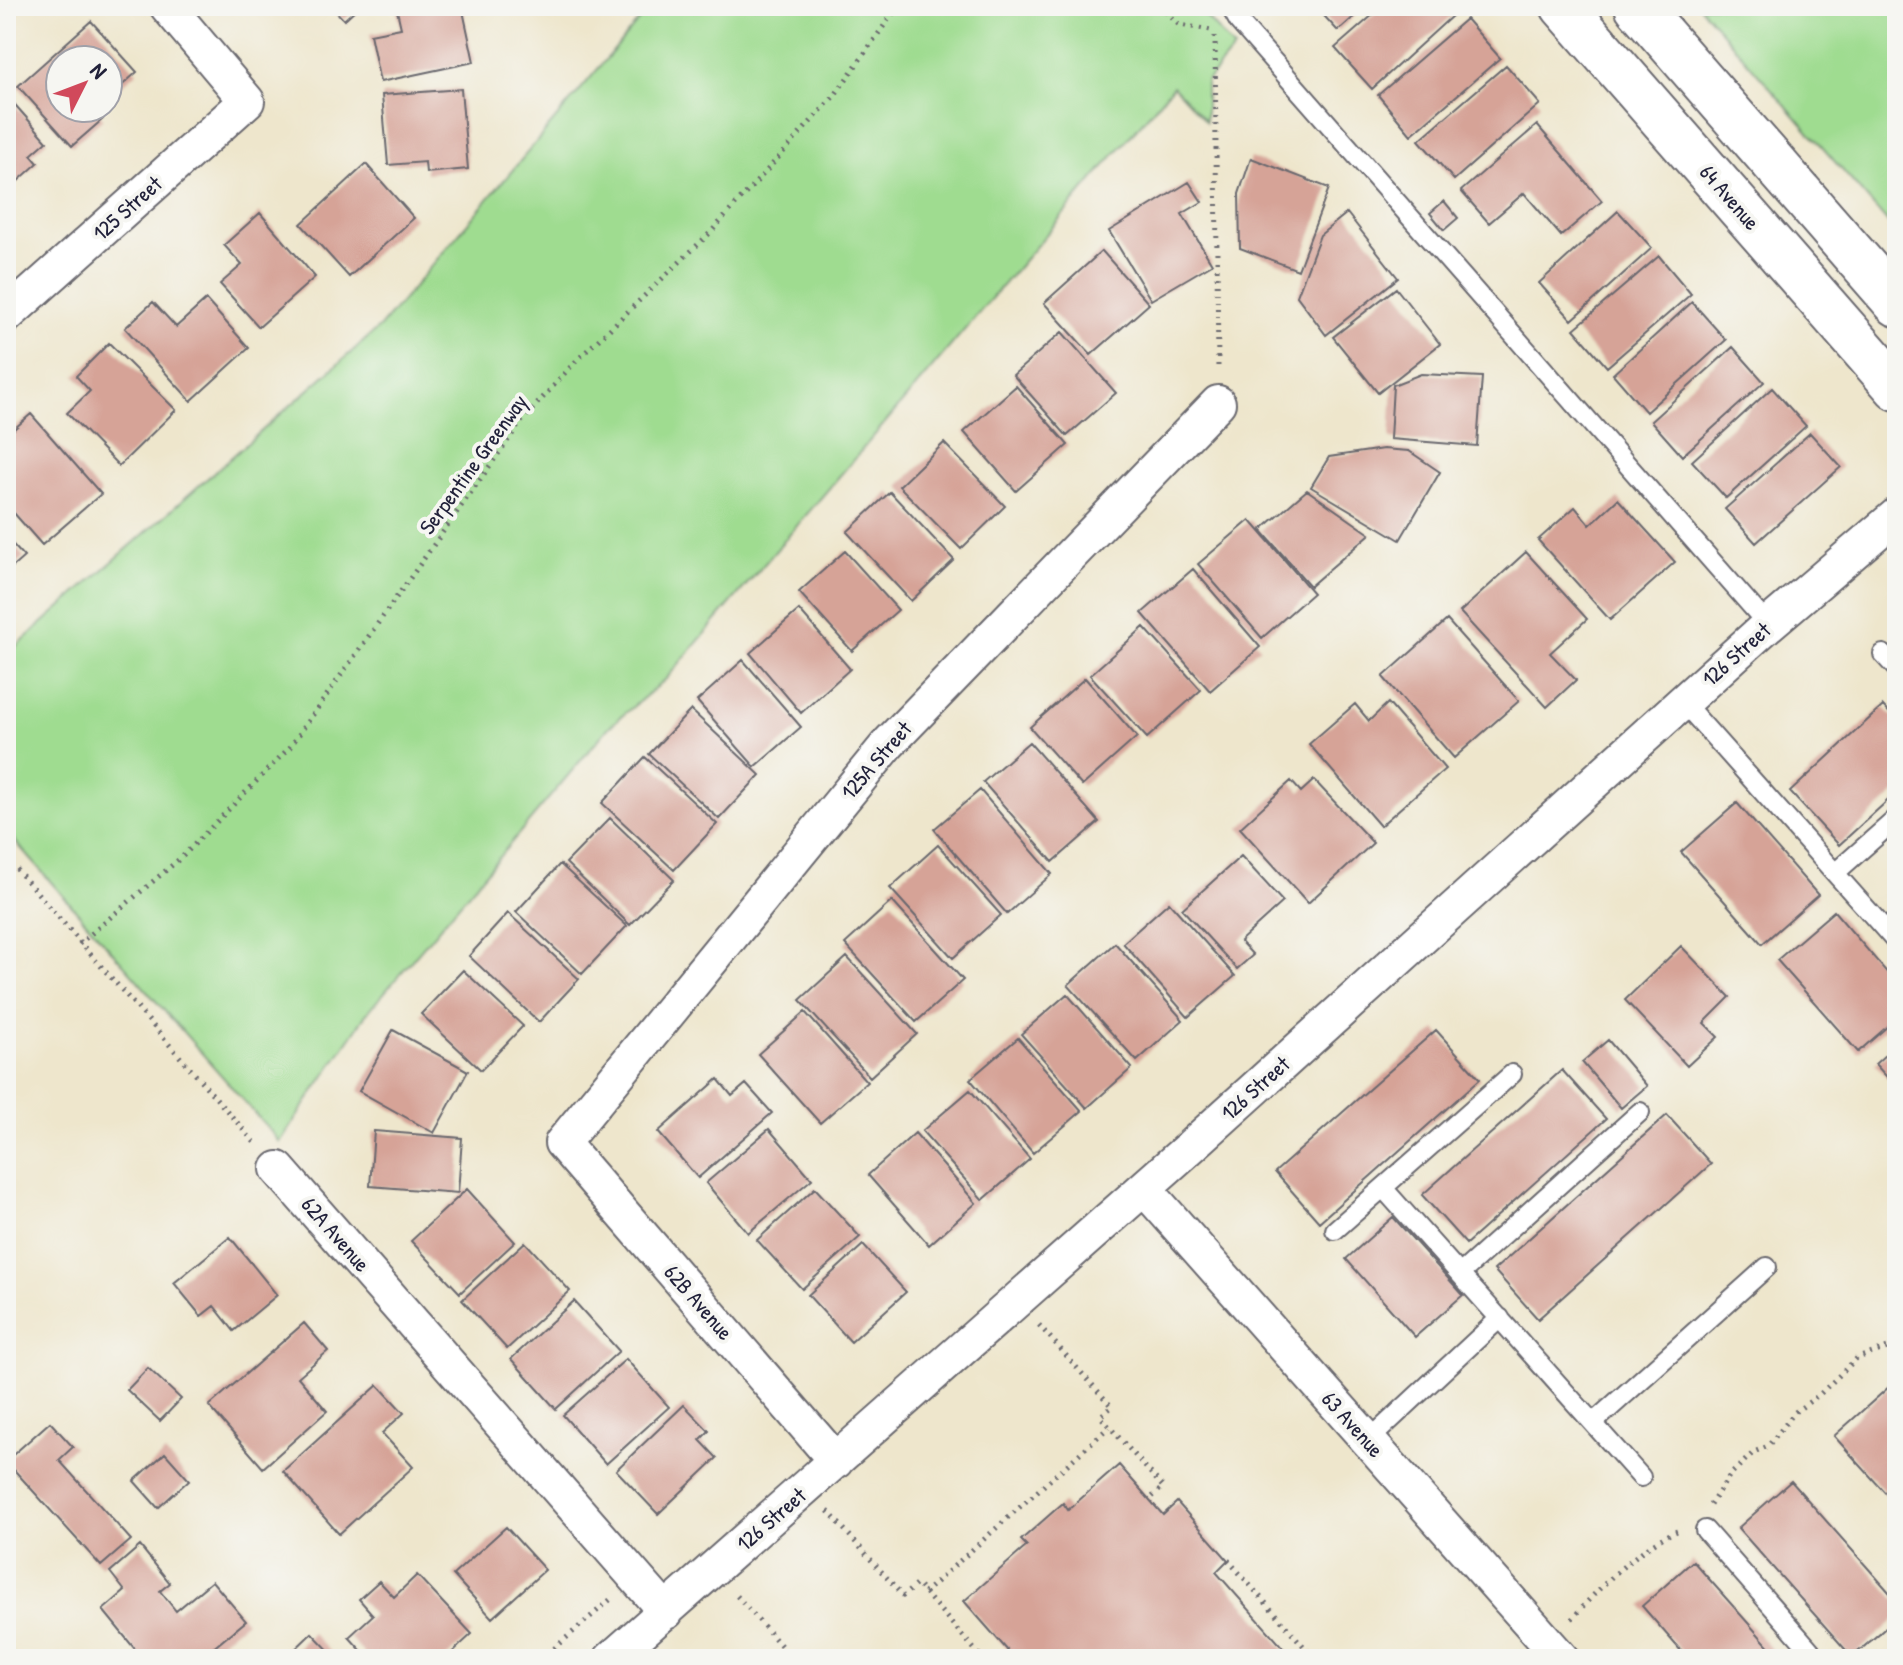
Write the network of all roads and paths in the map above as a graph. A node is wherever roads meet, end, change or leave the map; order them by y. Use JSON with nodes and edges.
{"nodes":[{"id":1,"x":167,"y":6,"type":"edge"},
{"id":2,"x":898,"y":6,"type":"edge"},
{"id":3,"x":1160,"y":6,"type":"edge"},
{"id":4,"x":1230,"y":6,"type":"edge"},
{"id":5,"x":1563,"y":6,"type":"edge"},
{"id":6,"x":1637,"y":6,"type":"edge"},
{"id":7,"x":1897,"y":304,"type":"edge"},
{"id":8,"x":6,"y":316,"type":"edge"},
{"id":9,"x":1897,"y":388,"type":"edge"},
{"id":10,"x":1218,"y":403,"type":"joint"},
{"id":11,"x":1897,"y":515,"type":"edge"},
{"id":12,"x":1768,"y":625,"type":"junction"},
{"id":13,"x":1883,"y":654,"type":"dead end"},
{"id":14,"x":1897,"y":669,"type":"edge"},
{"id":15,"x":1683,"y":702,"type":"junction"},
{"id":16,"x":1897,"y":818,"type":"edge"},
{"id":17,"x":6,"y":857,"type":"edge"},
{"id":18,"x":1835,"y":873,"type":"junction"},
{"id":19,"x":1897,"y":943,"type":"edge"},
{"id":20,"x":79,"y":944,"type":"junction"},
{"id":21,"x":1512,"y":1074,"type":"dead end"},
{"id":22,"x":1640,"y":1112,"type":"dead end"},
{"id":23,"x":562,"y":1143,"type":"joint"},
{"id":24,"x":278,"y":1169,"type":"joint"},
{"id":25,"x":1144,"y":1188,"type":"junction"},
{"id":26,"x":1383,"y":1188,"type":"junction"},
{"id":27,"x":1335,"y":1230,"type":"dead end"},
{"id":28,"x":1767,"y":1267,"type":"dead end"},
{"id":29,"x":1460,"y":1274,"type":"junction"},
{"id":30,"x":1017,"y":1300,"type":"junction"},
{"id":31,"x":1500,"y":1318,"type":"junction"},
{"id":32,"x":1897,"y":1346,"type":"edge"},
{"id":33,"x":1593,"y":1423,"type":"junction"},
{"id":34,"x":1109,"y":1427,"type":"junction"},
{"id":35,"x":1368,"y":1441,"type":"junction"},
{"id":36,"x":836,"y":1461,"type":"junction"},
{"id":37,"x":1641,"y":1477,"type":"dead end"},
{"id":38,"x":1150,"y":1499,"type":"dead end"},
{"id":39,"x":825,"y":1508,"type":"dead end"},
{"id":40,"x":1700,"y":1524,"type":"junction"},
{"id":41,"x":1228,"y":1560,"type":"dead end"},
{"id":42,"x":924,"y":1593,"type":"junction"},
{"id":43,"x":736,"y":1596,"type":"dead end"},
{"id":44,"x":598,"y":1611,"type":"dead end"},
{"id":45,"x":666,"y":1612,"type":"junction"},
{"id":46,"x":1572,"y":1619,"type":"dead end"},
{"id":47,"x":542,"y":1659,"type":"edge"},
{"id":48,"x":611,"y":1659,"type":"edge"},
{"id":49,"x":793,"y":1659,"type":"edge"},
{"id":50,"x":983,"y":1659,"type":"edge"},
{"id":51,"x":1315,"y":1659,"type":"edge"},
{"id":52,"x":1562,"y":1659,"type":"edge"},
{"id":53,"x":1818,"y":1659,"type":"edge"}],
"edges":[{"from":1,"to":8,"type":"street","name":"125 Street"},
{"from":2,"to":20,"type":"path","name":"Serpentine Greenway"},
{"from":3,"to":10,"type":"path"},
{"from":4,"to":12,"type":"lane"},
{"from":5,"to":9,"type":"main road","name":"64 Avenue"},
{"from":6,"to":7,"type":"main road"},
{"from":10,"to":23,"type":"street","name":"125A Street"},
{"from":11,"to":12,"type":"street","name":"126 Street"},
{"from":12,"to":15,"type":"street","name":"126 Street"},
{"from":13,"to":14,"type":"lane"},
{"from":15,"to":18,"type":"lane"},
{"from":15,"to":25,"type":"street","name":"126 Street"},
{"from":16,"to":18,"type":"lane"},
{"from":17,"to":20,"type":"path"},
{"from":18,"to":19,"type":"lane"},
{"from":20,"to":24,"type":"path"},
{"from":21,"to":26,"type":"lane"},
{"from":22,"to":29,"type":"lane"},
{"from":23,"to":36,"type":"street","name":"62B Avenue"},
{"from":24,"to":45,"type":"street","name":"62A Avenue"},
{"from":25,"to":30,"type":"street","name":"126 Street"},
{"from":25,"to":35,"type":"street","name":"63 Avenue"},
{"from":26,"to":27,"type":"lane"},
{"from":26,"to":29,"type":"lane"},
{"from":28,"to":33,"type":"lane"},
{"from":29,"to":31,"type":"lane"},
{"from":30,"to":34,"type":"path"},
{"from":30,"to":36,"type":"street","name":"126 Street"},
{"from":31,"to":33,"type":"lane"},
{"from":31,"to":35,"type":"lane"},
{"from":32,"to":40,"type":"path"},
{"from":33,"to":37,"type":"lane"},
{"from":34,"to":38,"type":"path"},
{"from":34,"to":42,"type":"path"},
{"from":35,"to":52,"type":"street","name":"63 Avenue"},
{"from":36,"to":45,"type":"street","name":"126 Street"},
{"from":39,"to":42,"type":"path"},
{"from":40,"to":46,"type":"path"},
{"from":40,"to":53,"type":"lane"},
{"from":41,"to":51,"type":"path"},
{"from":42,"to":50,"type":"path"},
{"from":43,"to":49,"type":"path"},
{"from":44,"to":47,"type":"path"},
{"from":45,"to":48,"type":"street","name":"126 Street"}]}
